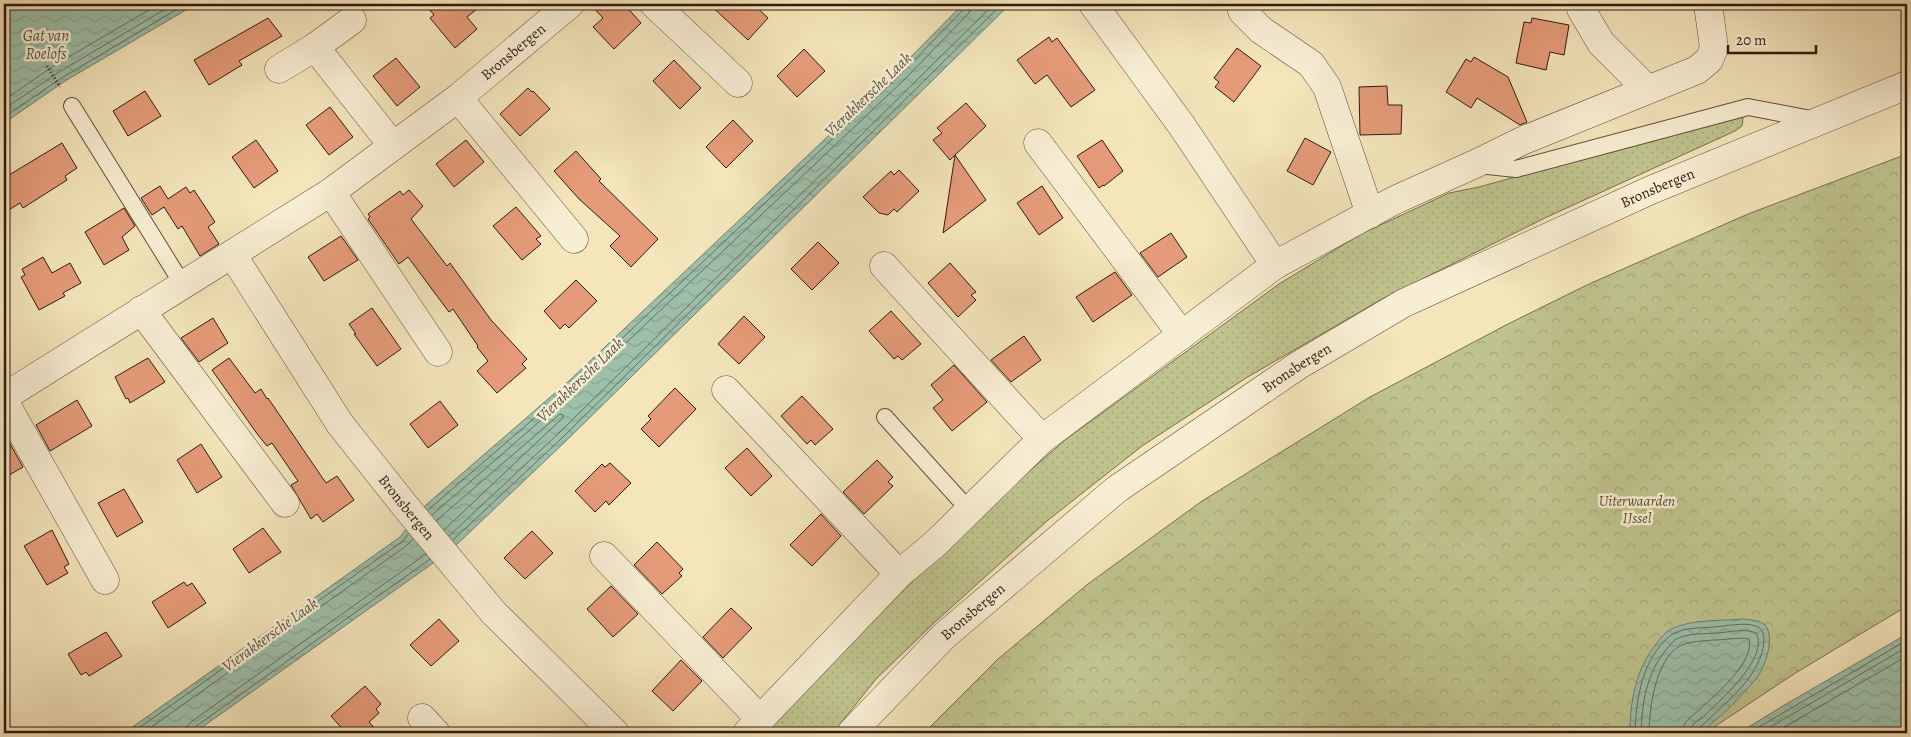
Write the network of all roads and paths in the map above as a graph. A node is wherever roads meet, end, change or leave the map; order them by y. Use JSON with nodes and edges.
{"nodes":[{"id":1,"x":570,"y":4,"type":"edge"},
{"id":2,"x":654,"y":4,"type":"edge"},
{"id":3,"x":1093,"y":4,"type":"edge"},
{"id":4,"x":1241,"y":4,"type":"edge"},
{"id":5,"x":1581,"y":4,"type":"edge"},
{"id":6,"x":1708,"y":4,"type":"edge"},
{"id":7,"x":352,"y":20,"type":"dead end"},
{"id":8,"x":315,"y":47,"type":"junction"},
{"id":9,"x":279,"y":69,"type":"dead end"},
{"id":10,"x":738,"y":83,"type":"dead end"},
{"id":11,"x":1907,"y":85,"type":"edge"},
{"id":12,"x":1647,"y":89,"type":"junction"},
{"id":13,"x":458,"y":98,"type":"junction"},
{"id":14,"x":72,"y":106,"type":"dead end"},
{"id":15,"x":1818,"y":120,"type":"junction"},
{"id":16,"x":1038,"y":143,"type":"dead end"},
{"id":17,"x":393,"y":146,"type":"junction"},
{"id":18,"x":1475,"y":164,"type":"junction"},
{"id":19,"x":331,"y":192,"type":"junction"},
{"id":20,"x":1370,"y":214,"type":"junction"},
{"id":21,"x":574,"y":239,"type":"dead end"},
{"id":22,"x":232,"y":254,"type":"junction"},
{"id":23,"x":884,"y":266,"type":"dead end"},
{"id":24,"x":1275,"y":266,"type":"junction"},
{"id":25,"x":183,"y":285,"type":"junction"},
{"id":26,"x":141,"y":310,"type":"junction"},
{"id":27,"x":1182,"y":335,"type":"junction"},
{"id":28,"x":438,"y":352,"type":"dead end"},
{"id":29,"x":726,"y":390,"type":"dead end"},
{"id":30,"x":4,"y":396,"type":"edge"},
{"id":31,"x":4,"y":401,"type":"edge"},
{"id":32,"x":885,"y":417,"type":"dead end"},
{"id":33,"x":1042,"y":440,"type":"junction"},
{"id":34,"x":285,"y":503,"type":"dead end"},
{"id":35,"x":969,"y":510,"type":"junction"},
{"id":36,"x":604,"y":556,"type":"dead end"},
{"id":37,"x":899,"y":574,"type":"junction"},
{"id":38,"x":105,"y":580,"type":"dead end"},
{"id":39,"x":754,"y":726,"type":"edge"},
{"id":40,"x":615,"y":733,"type":"edge"},
{"id":41,"x":851,"y":733,"type":"edge"}],
"edges":[{"from":1,"to":13,"type":"street","name":"Bronsbergen"},
{"from":2,"to":10,"type":"street"},
{"from":3,"to":24,"type":"street"},
{"from":4,"to":20,"type":"street"},
{"from":5,"to":12,"type":"street"},
{"from":6,"to":12,"type":"street"},
{"from":7,"to":8,"type":"street"},
{"from":8,"to":9,"type":"street"},
{"from":8,"to":17,"type":"street"},
{"from":11,"to":15,"type":"street","name":"Bronsbergen"},
{"from":12,"to":18,"type":"street"},
{"from":13,"to":17,"type":"street","name":"Bronsbergen"},
{"from":13,"to":21,"type":"street"},
{"from":14,"to":25,"type":"lane"},
{"from":15,"to":18,"type":"lane"},
{"from":15,"to":41,"type":"street","name":"Bronsbergen"},
{"from":16,"to":27,"type":"street"},
{"from":17,"to":19,"type":"street","name":"Bronsbergen"},
{"from":18,"to":20,"type":"street"},
{"from":19,"to":22,"type":"street","name":"Bronsbergen"},
{"from":19,"to":28,"type":"street"},
{"from":20,"to":24,"type":"street"},
{"from":22,"to":25,"type":"street","name":"Bronsbergen"},
{"from":22,"to":40,"type":"street","name":"Bronsbergen"},
{"from":23,"to":33,"type":"street"},
{"from":24,"to":27,"type":"street"},
{"from":25,"to":26,"type":"street","name":"Bronsbergen"},
{"from":26,"to":30,"type":"street","name":"Bronsbergen"},
{"from":26,"to":34,"type":"street"},
{"from":27,"to":33,"type":"street"},
{"from":29,"to":37,"type":"street"},
{"from":31,"to":38,"type":"street"},
{"from":32,"to":35,"type":"lane"},
{"from":33,"to":35,"type":"street"},
{"from":35,"to":37,"type":"street"},
{"from":36,"to":39,"type":"street"},
{"from":37,"to":39,"type":"street"}]}
